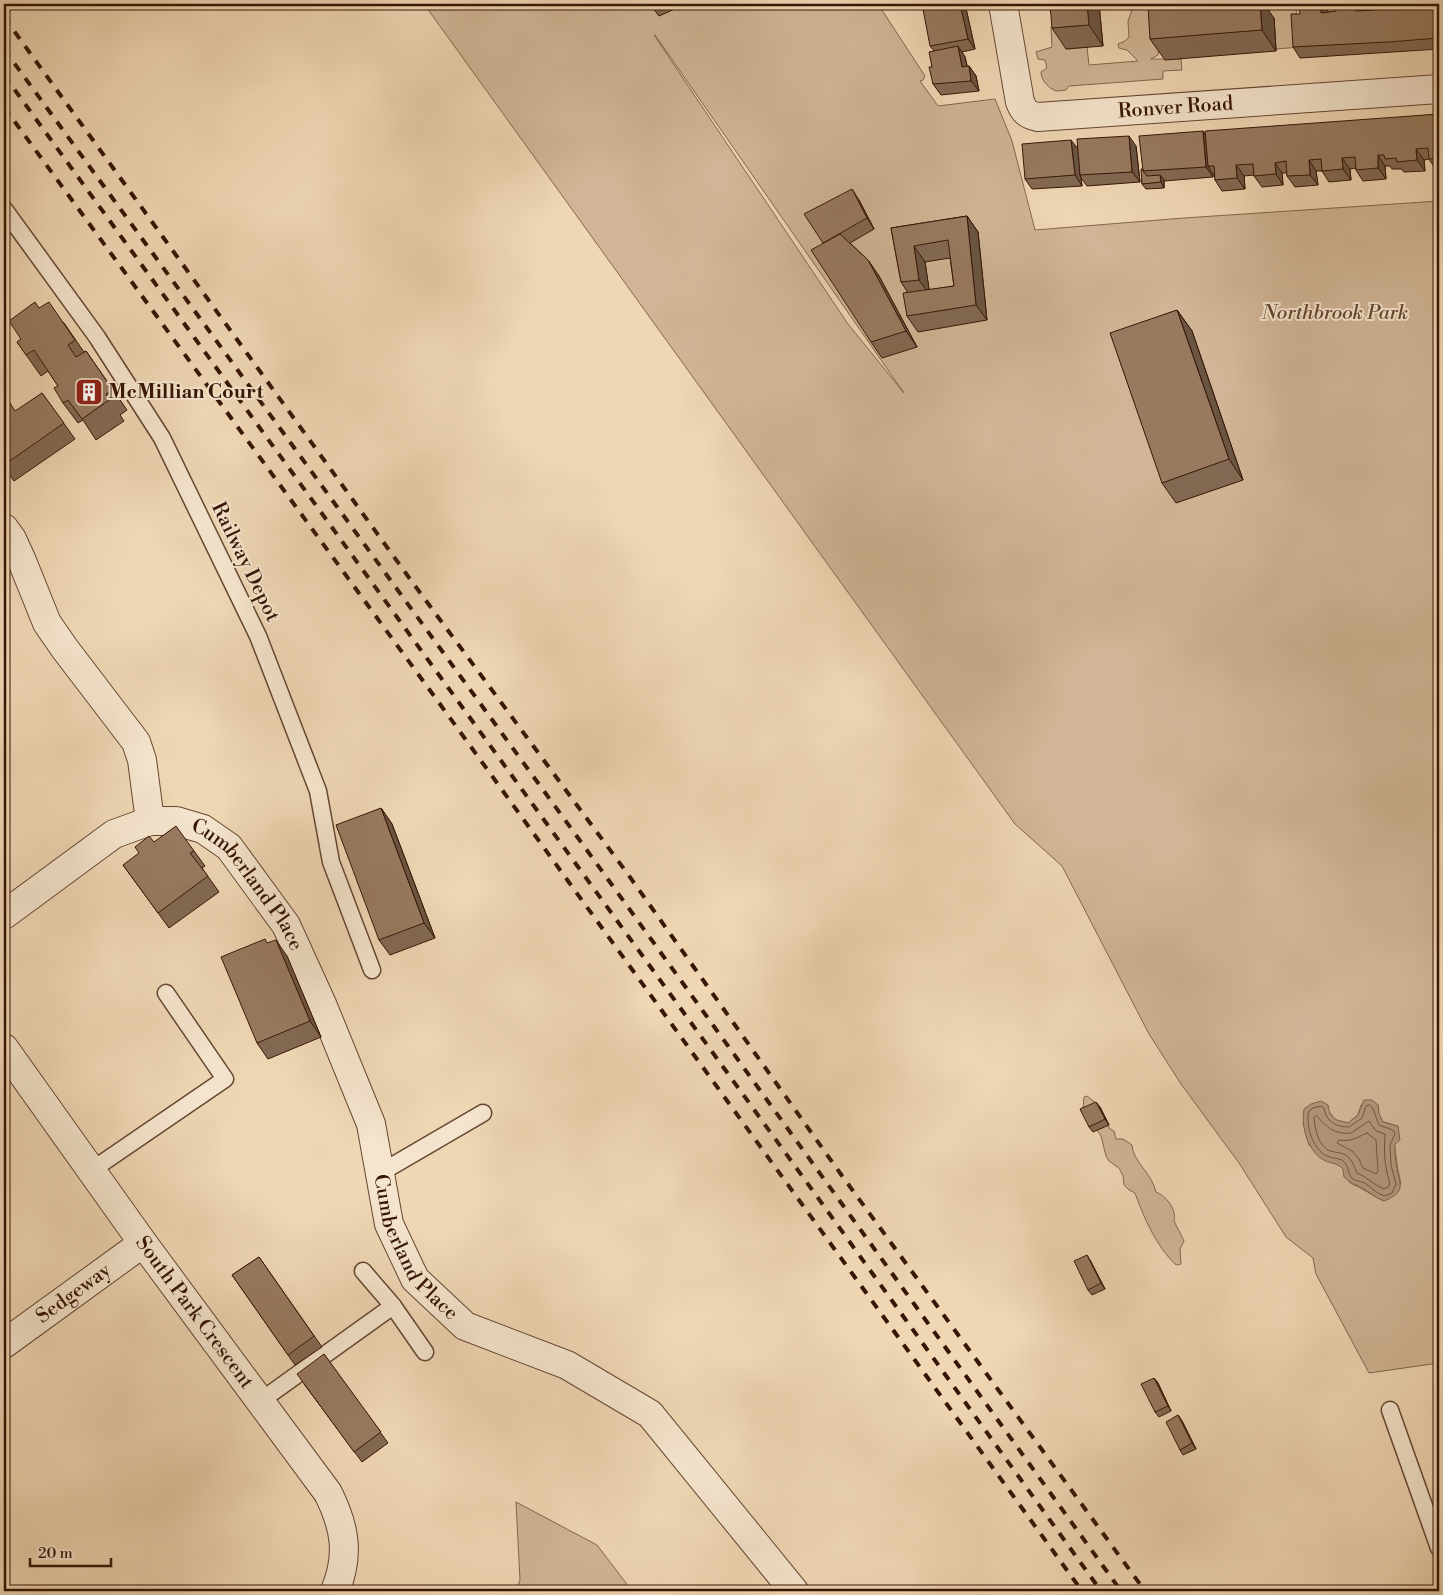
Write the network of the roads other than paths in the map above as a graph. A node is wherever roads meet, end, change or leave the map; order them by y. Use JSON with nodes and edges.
{"nodes":[{"id":1,"x":1003,"y":4,"type":"edge"},
{"id":2,"x":1439,"y":89,"type":"edge"},
{"id":3,"x":4,"y":209,"type":"edge"},
{"id":4,"x":4,"y":528,"type":"edge"},
{"id":5,"x":150,"y":821,"type":"junction"},
{"id":6,"x":4,"y":915,"type":"edge"},
{"id":7,"x":372,"y":970,"type":"dead end"},
{"id":8,"x":166,"y":993,"type":"dead end"},
{"id":9,"x":4,"y":1048,"type":"edge"},
{"id":10,"x":483,"y":1113,"type":"dead end"},
{"id":11,"x":92,"y":1170,"type":"junction"},
{"id":12,"x":380,"y":1173,"type":"junction"},
{"id":13,"x":144,"y":1242,"type":"junction"},
{"id":14,"x":364,"y":1271,"type":"dead end"},
{"id":15,"x":393,"y":1306,"type":"junction"},
{"id":16,"x":4,"y":1344,"type":"edge"},
{"id":17,"x":425,"y":1352,"type":"dead end"},
{"id":18,"x":259,"y":1402,"type":"junction"},
{"id":19,"x":1390,"y":1410,"type":"dead end"},
{"id":20,"x":1439,"y":1548,"type":"edge"},
{"id":21,"x":335,"y":1591,"type":"edge"},
{"id":22,"x":794,"y":1591,"type":"edge"}],
"edges":[{"from":1,"to":2,"type":"street","name":"Ronver Road"},
{"from":3,"to":7,"type":"lane","name":"Railway Depot"},
{"from":4,"to":5,"type":"street"},
{"from":5,"to":6,"type":"street","name":"Cumberland Place"},
{"from":5,"to":12,"type":"street","name":"Cumberland Place"},
{"from":8,"to":11,"type":"lane"},
{"from":9,"to":11,"type":"street","name":"South Park Crescent"},
{"from":10,"to":12,"type":"lane"},
{"from":11,"to":13,"type":"street","name":"South Park Crescent"},
{"from":12,"to":22,"type":"street","name":"Cumberland Place"},
{"from":13,"to":16,"type":"street","name":"Sedgeway"},
{"from":13,"to":18,"type":"street","name":"South Park Crescent"},
{"from":14,"to":15,"type":"lane"},
{"from":15,"to":17,"type":"lane"},
{"from":15,"to":18,"type":"lane"},
{"from":18,"to":21,"type":"street","name":"South Park Crescent"},
{"from":19,"to":20,"type":"lane"}]}
